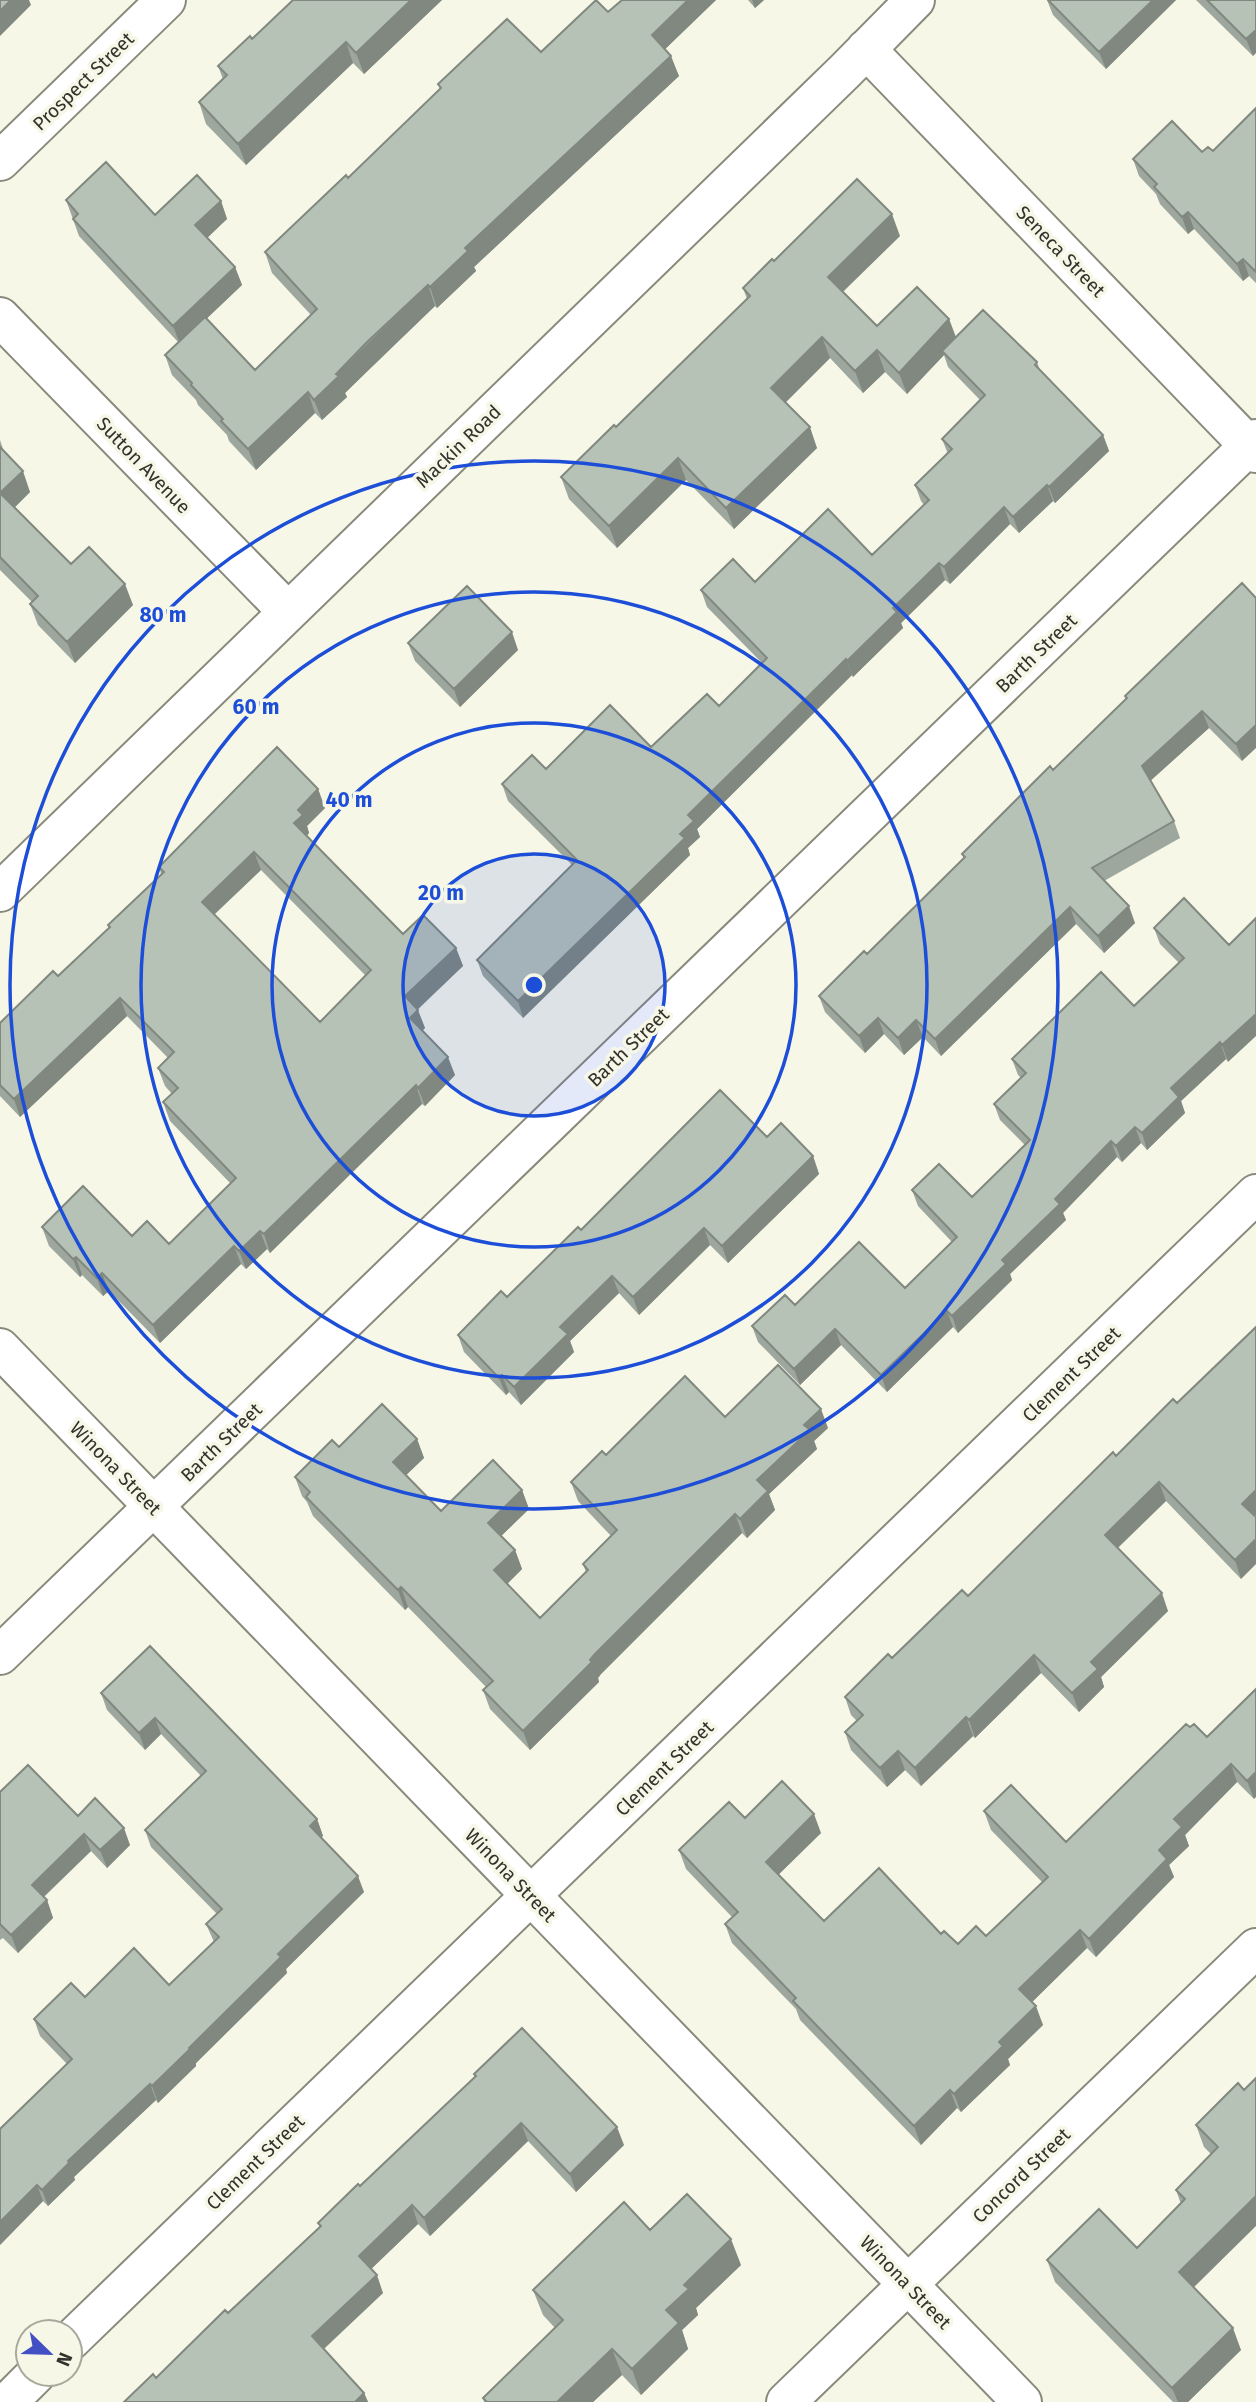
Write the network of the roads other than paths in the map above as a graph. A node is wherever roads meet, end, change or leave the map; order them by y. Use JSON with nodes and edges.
{"nodes":[{"id":1,"x":166,"y":0,"type":"edge"},
{"id":2,"x":915,"y":0,"type":"edge"},
{"id":3,"x":866,"y":49,"type":"junction"},
{"id":4,"x":0,"y":161,"type":"edge"},
{"id":5,"x":0,"y":317,"type":"edge"},
{"id":6,"x":1254,"y":446,"type":"edge"},
{"id":7,"x":288,"y":612,"type":"junction"},
{"id":8,"x":0,"y":892,"type":"edge"},
{"id":9,"x":1256,"y":1194,"type":"edge"},
{"id":10,"x":0,"y":1349,"type":"edge"},
{"id":11,"x":154,"y":1507,"type":"junction"},
{"id":12,"x":0,"y":1655,"type":"edge"},
{"id":13,"x":531,"y":1896,"type":"junction"},
{"id":14,"x":1256,"y":1948,"type":"edge"},
{"id":15,"x":909,"y":2284,"type":"junction"},
{"id":16,"x":84,"y":2328,"type":"edge"},
{"id":17,"x":22,"y":2388,"type":"edge"},
{"id":18,"x":8,"y":2402,"type":"edge"},
{"id":19,"x":786,"y":2402,"type":"edge"},
{"id":20,"x":1023,"y":2402,"type":"edge"}],
"edges":[{"from":1,"to":4,"type":"street","name":"Prospect Street"},
{"from":2,"to":3,"type":"street","name":"Mackin Road"},
{"from":3,"to":6,"type":"street","name":"Seneca Street"},
{"from":3,"to":7,"type":"street","name":"Mackin Road"},
{"from":5,"to":7,"type":"street","name":"Sutton Avenue"},
{"from":6,"to":11,"type":"street","name":"Barth Street"},
{"from":7,"to":8,"type":"street","name":"Mackin Road"},
{"from":9,"to":13,"type":"street","name":"Clement Street"},
{"from":10,"to":11,"type":"street","name":"Winona Street"},
{"from":11,"to":12,"type":"street","name":"Barth Street"},
{"from":11,"to":13,"type":"street","name":"Winona Street"},
{"from":13,"to":15,"type":"street","name":"Winona Street"},
{"from":13,"to":16,"type":"street","name":"Clement Street"},
{"from":14,"to":15,"type":"street","name":"Concord Street"},
{"from":15,"to":19,"type":"street","name":"Concord Street"},
{"from":15,"to":20,"type":"street","name":"Winona Street"},
{"from":17,"to":18,"type":"street"}]}
